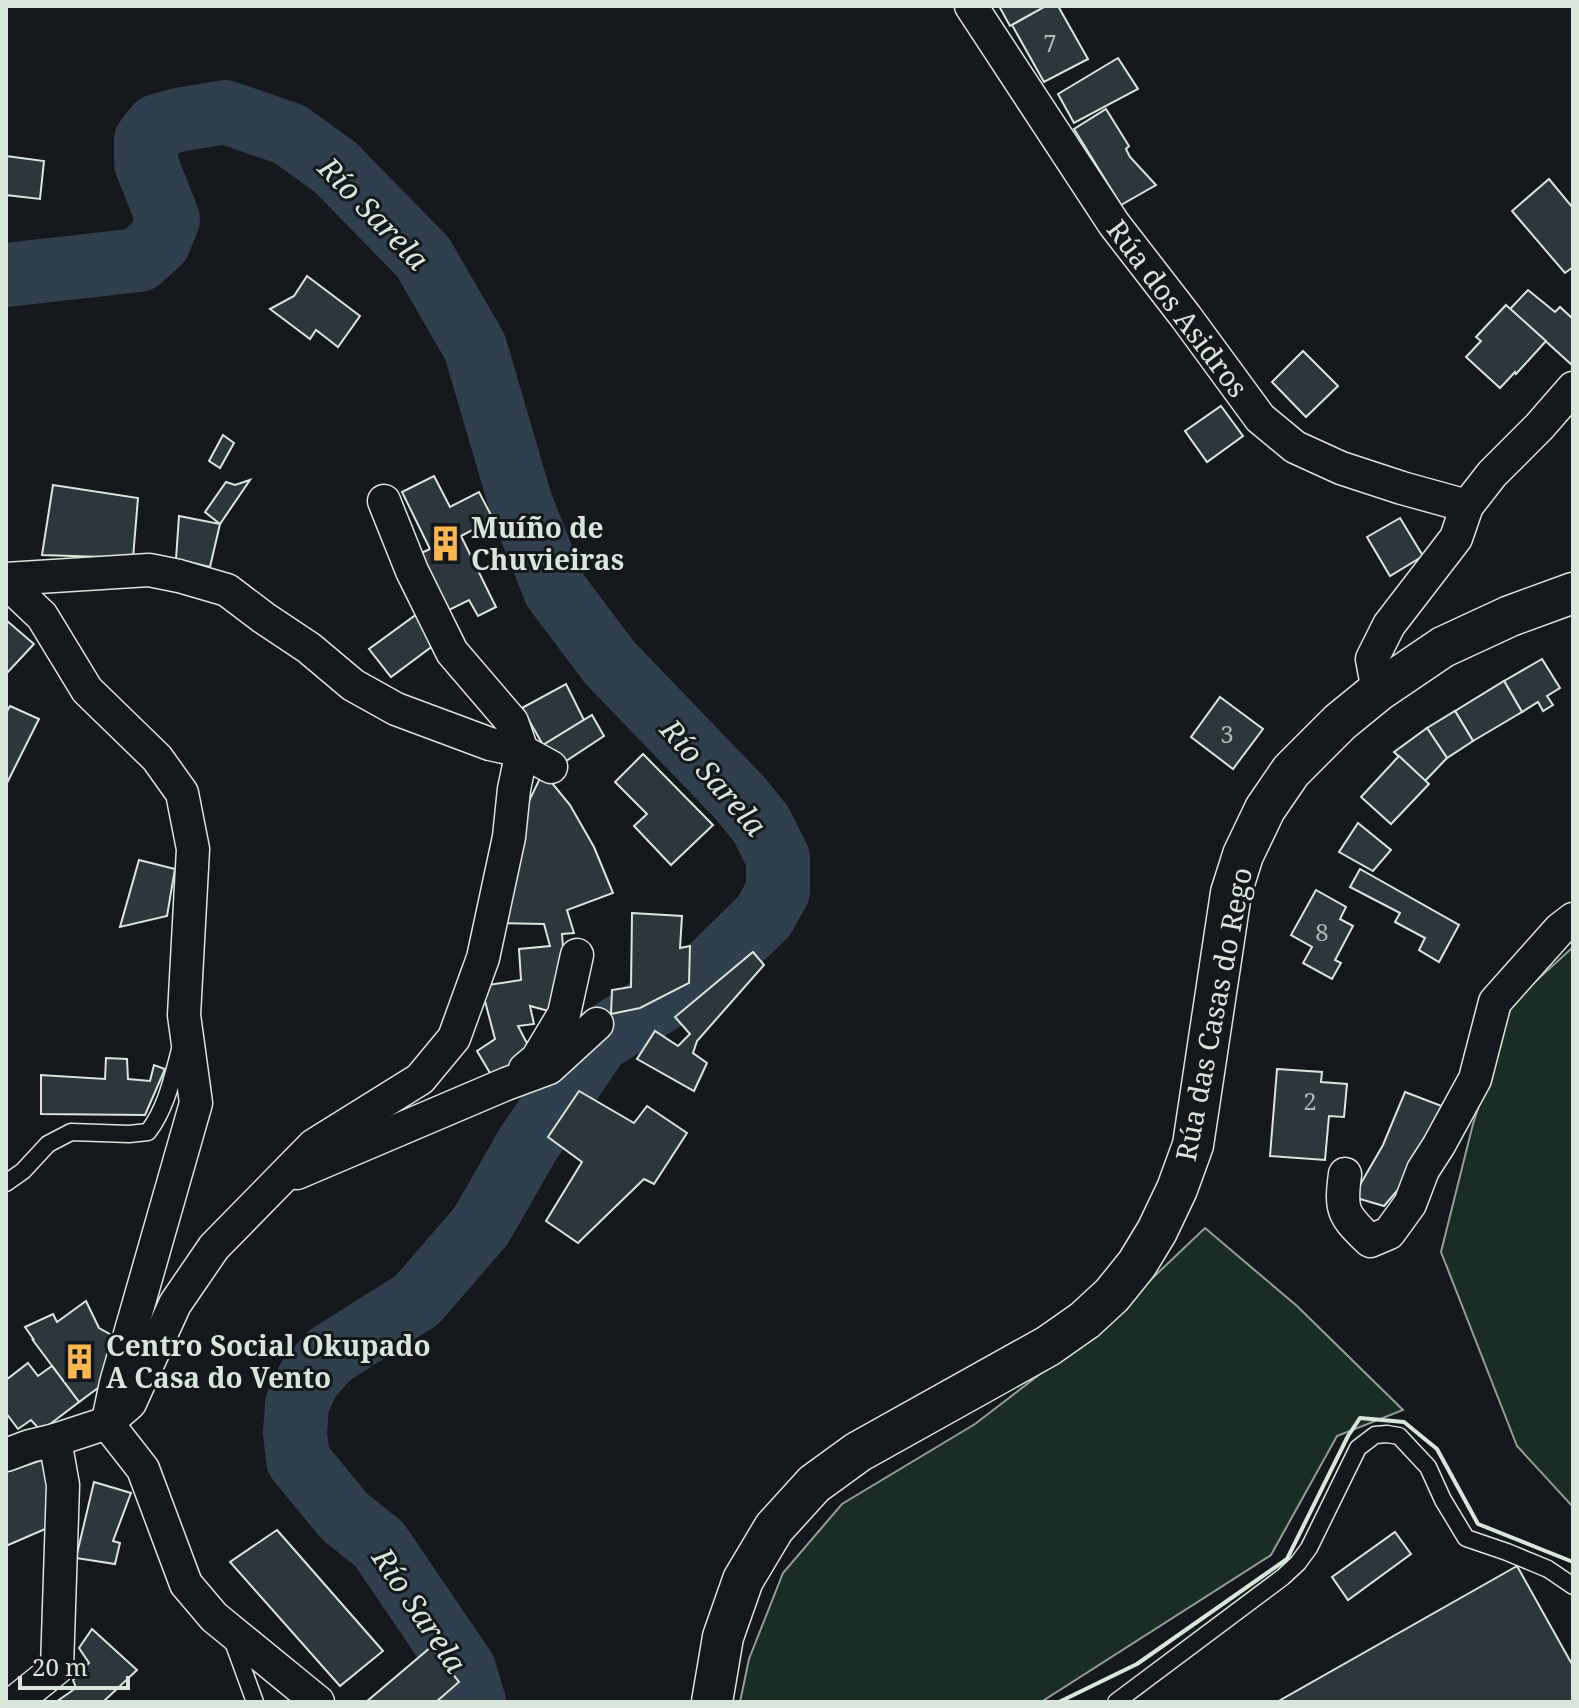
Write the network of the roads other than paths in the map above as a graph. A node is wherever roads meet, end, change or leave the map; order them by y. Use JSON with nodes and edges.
{"nodes":[{"id":1,"x":971,"y":6,"type":"edge"},
{"id":2,"x":1573,"y":388,"type":"edge"},
{"id":3,"x":384,"y":501,"type":"dead end"},
{"id":4,"x":1467,"y":506,"type":"junction"},
{"id":5,"x":6,"y":581,"type":"edge"},
{"id":6,"x":1573,"y":593,"type":"edge"},
{"id":7,"x":1378,"y":691,"type":"junction"},
{"id":8,"x":522,"y":751,"type":"junction"},
{"id":9,"x":551,"y":767,"type":"dead end"},
{"id":10,"x":1573,"y":919,"type":"edge"},
{"id":11,"x":577,"y":955,"type":"dead end"},
{"id":12,"x":597,"y":1024,"type":"dead end"},
{"id":13,"x":186,"y":1029,"type":"junction"},
{"id":14,"x":506,"y":1084,"type":"junction"},
{"id":15,"x":1345,"y":1174,"type":"dead end"},
{"id":16,"x":6,"y":1183,"type":"edge"},
{"id":17,"x":276,"y":1183,"type":"junction"},
{"id":18,"x":107,"y":1423,"type":"junction"},
{"id":19,"x":55,"y":1440,"type":"junction"},
{"id":20,"x":6,"y":1455,"type":"edge"},
{"id":21,"x":1573,"y":1586,"type":"edge"},
{"id":22,"x":229,"y":1630,"type":"junction"},
{"id":23,"x":15,"y":1702,"type":"edge"},
{"id":24,"x":255,"y":1702,"type":"edge"},
{"id":25,"x":318,"y":1702,"type":"edge"},
{"id":26,"x":712,"y":1702,"type":"edge"},
{"id":27,"x":1116,"y":1702,"type":"edge"}],
"edges":[{"from":1,"to":4,"type":"street","name":"Rúa dos Asidros"},
{"from":2,"to":4,"type":"street"},
{"from":3,"to":8,"type":"street"},
{"from":4,"to":7,"type":"street"},
{"from":5,"to":8,"type":"street"},
{"from":5,"to":13,"type":"street"},
{"from":6,"to":7,"type":"street","name":"Rúa das Casas do Rego"},
{"from":7,"to":26,"type":"street","name":"Rúa das Casas do Rego"},
{"from":8,"to":9,"type":"street"},
{"from":8,"to":17,"type":"street"},
{"from":10,"to":15,"type":"street"},
{"from":11,"to":14,"type":"street"},
{"from":12,"to":14,"type":"street"},
{"from":13,"to":16,"type":"lane"},
{"from":13,"to":18,"type":"street"},
{"from":14,"to":17,"type":"street"},
{"from":17,"to":18,"type":"street"},
{"from":18,"to":19,"type":"street"},
{"from":18,"to":22,"type":"street"},
{"from":19,"to":20,"type":"street"},
{"from":19,"to":23,"type":"street"},
{"from":21,"to":27,"type":"lane"},
{"from":22,"to":24,"type":"lane"},
{"from":22,"to":25,"type":"street"}]}
